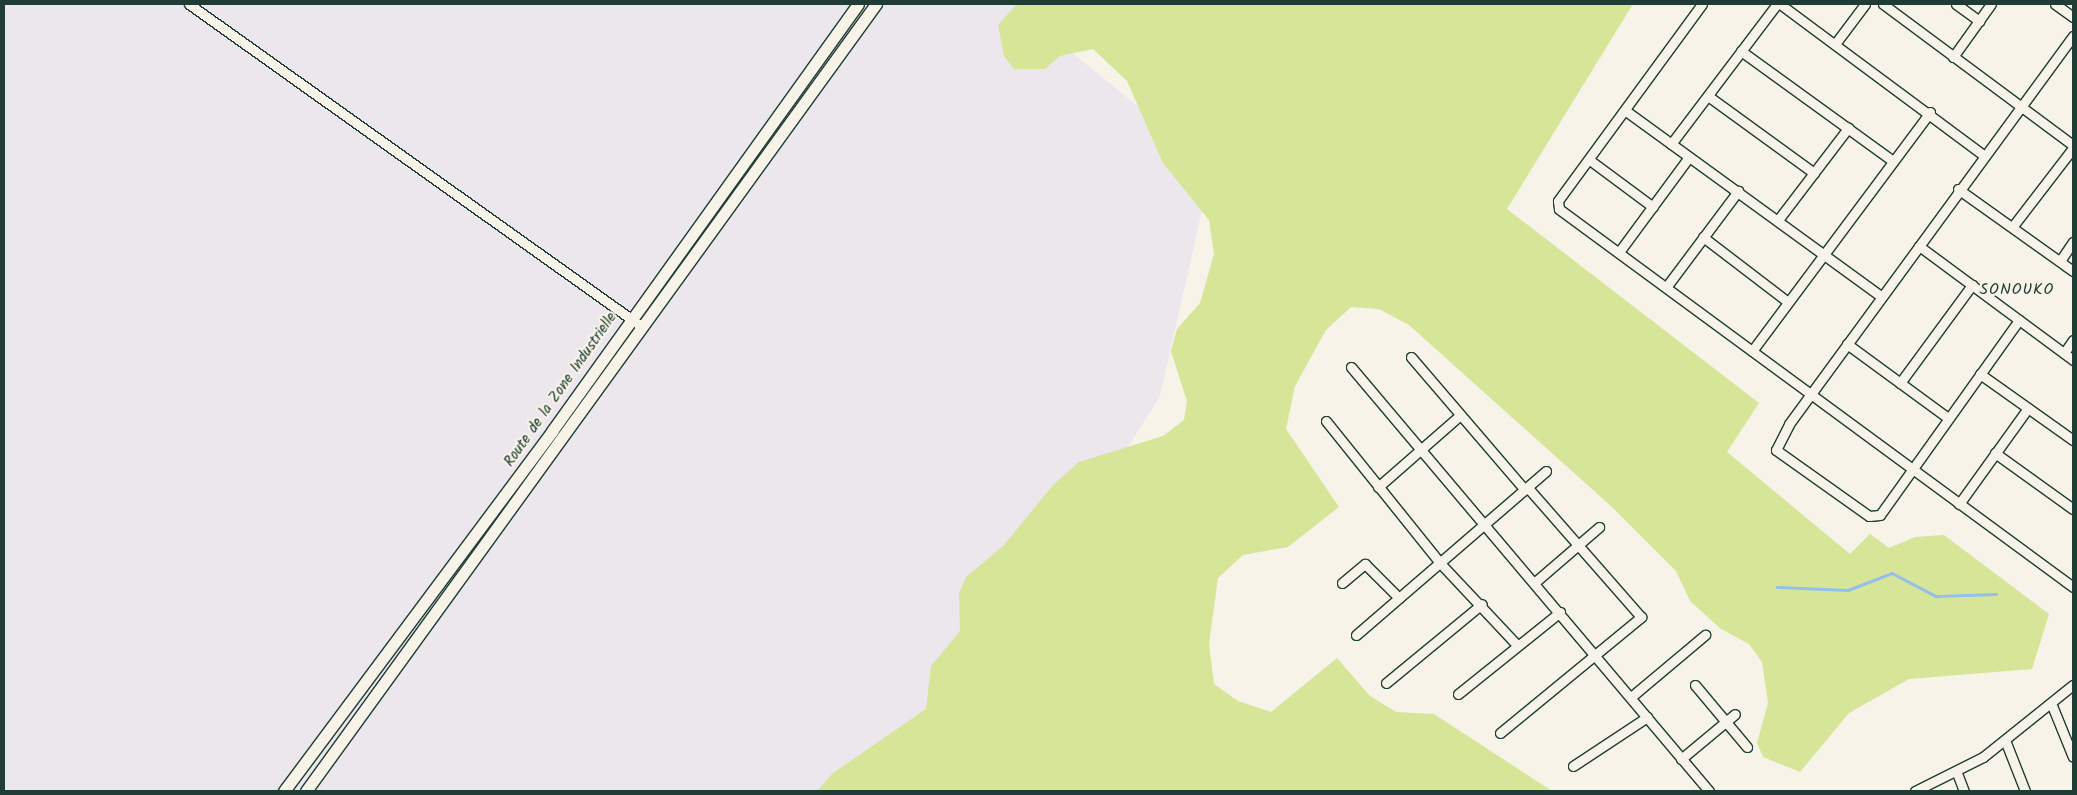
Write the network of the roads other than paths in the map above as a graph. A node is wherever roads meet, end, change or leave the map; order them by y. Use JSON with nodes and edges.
{"nodes":[{"id":1,"x":189,"y":4,"type":"edge"},
{"id":2,"x":858,"y":4,"type":"edge"},
{"id":3,"x":1702,"y":4,"type":"edge"},
{"id":4,"x":1778,"y":4,"type":"edge"},
{"id":5,"x":1865,"y":4,"type":"edge"},
{"id":6,"x":1883,"y":4,"type":"edge"},
{"id":7,"x":1956,"y":4,"type":"edge"},
{"id":8,"x":1991,"y":4,"type":"edge"},
{"id":9,"x":2055,"y":4,"type":"edge"},
{"id":10,"x":871,"y":6,"type":"edge"},
{"id":11,"x":2073,"y":17,"type":"edge"},
{"id":12,"x":1979,"y":21,"type":"junction"},
{"id":13,"x":2073,"y":36,"type":"edge"},
{"id":14,"x":1835,"y":44,"type":"junction"},
{"id":15,"x":1741,"y":51,"type":"junction"},
{"id":16,"x":1953,"y":57,"type":"junction"},
{"id":17,"x":1708,"y":96,"type":"junction"},
{"id":18,"x":2021,"y":106,"type":"junction"},
{"id":19,"x":1626,"y":111,"type":"junction"},
{"id":20,"x":1930,"y":112,"type":"junction"},
{"id":21,"x":1848,"y":128,"type":"junction"},
{"id":22,"x":1671,"y":144,"type":"junction"},
{"id":23,"x":2073,"y":147,"type":"edge"},
{"id":24,"x":1983,"y":155,"type":"junction"},
{"id":25,"x":1689,"y":156,"type":"junction"},
{"id":26,"x":1591,"y":161,"type":"junction"},
{"id":27,"x":1893,"y":161,"type":"junction"},
{"id":28,"x":1814,"y":172,"type":"junction"},
{"id":29,"x":1958,"y":189,"type":"junction"},
{"id":30,"x":1738,"y":191,"type":"junction"},
{"id":31,"x":1653,"y":207,"type":"junction"},
{"id":32,"x":1778,"y":220,"type":"junction"},
{"id":33,"x":2014,"y":226,"type":"junction"},
{"id":34,"x":1703,"y":237,"type":"junction"},
{"id":35,"x":2073,"y":242,"type":"edge"},
{"id":36,"x":1919,"y":246,"type":"junction"},
{"id":37,"x":1619,"y":252,"type":"junction"},
{"id":38,"x":1825,"y":253,"type":"junction"},
{"id":39,"x":2060,"y":261,"type":"junction"},
{"id":40,"x":2073,"y":271,"type":"edge"},
{"id":41,"x":1972,"y":285,"type":"junction"},
{"id":42,"x":1667,"y":286,"type":"junction"},
{"id":43,"x":1882,"y":296,"type":"junction"},
{"id":44,"x":1788,"y":302,"type":"junction"},
{"id":45,"x":630,"y":319,"type":"junction"},
{"id":46,"x":2019,"y":320,"type":"junction"},
{"id":47,"x":640,"y":326,"type":"junction"},
{"id":48,"x":2073,"y":340,"type":"edge"},
{"id":49,"x":1847,"y":344,"type":"junction"},
{"id":50,"x":1752,"y":351,"type":"junction"},
{"id":51,"x":2064,"y":353,"type":"junction"},
{"id":52,"x":1411,"y":356,"type":"dead end"},
{"id":53,"x":2073,"y":360,"type":"edge"},
{"id":54,"x":1351,"y":367,"type":"dead end"},
{"id":55,"x":1980,"y":374,"type":"junction"},
{"id":56,"x":1900,"y":383,"type":"junction"},
{"id":57,"x":1810,"y":396,"type":"junction"},
{"id":58,"x":2028,"y":408,"type":"junction"},
{"id":59,"x":1459,"y":416,"type":"junction"},
{"id":60,"x":1948,"y":418,"type":"junction"},
{"id":61,"x":1326,"y":421,"type":"dead end"},
{"id":62,"x":2073,"y":440,"type":"edge"},
{"id":63,"x":1425,"y":450,"type":"junction"},
{"id":64,"x":1995,"y":454,"type":"junction"},
{"id":65,"x":1911,"y":469,"type":"junction"},
{"id":66,"x":1546,"y":472,"type":"dead end"},
{"id":67,"x":1378,"y":487,"type":"junction"},
{"id":68,"x":1526,"y":489,"type":"junction"},
{"id":69,"x":1958,"y":504,"type":"junction"},
{"id":70,"x":2073,"y":509,"type":"edge"},
{"id":71,"x":1486,"y":523,"type":"junction"},
{"id":72,"x":1599,"y":527,"type":"dead end"},
{"id":73,"x":1577,"y":544,"type":"junction"},
{"id":74,"x":1440,"y":562,"type":"junction"},
{"id":75,"x":1342,"y":583,"type":"dead end"},
{"id":76,"x":1534,"y":583,"type":"junction"},
{"id":77,"x":2073,"y":587,"type":"edge"},
{"id":78,"x":1399,"y":598,"type":"junction"},
{"id":79,"x":1482,"y":604,"type":"junction"},
{"id":80,"x":1560,"y":612,"type":"junction"},
{"id":81,"x":1705,"y":634,"type":"dead end"},
{"id":82,"x":1356,"y":635,"type":"dead end"},
{"id":83,"x":1516,"y":645,"type":"junction"},
{"id":84,"x":1595,"y":654,"type":"junction"},
{"id":85,"x":1386,"y":683,"type":"dead end"},
{"id":86,"x":1695,"y":685,"type":"dead end"},
{"id":87,"x":2073,"y":685,"type":"edge"},
{"id":88,"x":1458,"y":694,"type":"dead end"},
{"id":89,"x":1631,"y":697,"type":"junction"},
{"id":90,"x":2051,"y":703,"type":"junction"},
{"id":91,"x":1735,"y":714,"type":"dead end"},
{"id":92,"x":1647,"y":717,"type":"junction"},
{"id":93,"x":1726,"y":722,"type":"junction"},
{"id":94,"x":1500,"y":733,"type":"dead end"},
{"id":95,"x":2006,"y":740,"type":"junction"},
{"id":96,"x":1747,"y":747,"type":"dead end"},
{"id":97,"x":2073,"y":757,"type":"edge"},
{"id":98,"x":1681,"y":759,"type":"junction"},
{"id":99,"x":1572,"y":766,"type":"dead end"},
{"id":100,"x":1957,"y":773,"type":"junction"},
{"id":101,"x":284,"y":791,"type":"edge"},
{"id":102,"x":306,"y":791,"type":"edge"},
{"id":103,"x":1709,"y":791,"type":"edge"},
{"id":104,"x":1914,"y":791,"type":"edge"},
{"id":105,"x":1964,"y":791,"type":"edge"},
{"id":106,"x":2025,"y":791,"type":"edge"}],
"edges":[{"from":1,"to":45,"type":"street"},
{"from":2,"to":45,"type":"main road","name":"Route de la Zone Industrielle"},
{"from":3,"to":19,"type":"street"},
{"from":4,"to":14,"type":"street"},
{"from":4,"to":15,"type":"street"},
{"from":5,"to":14,"type":"street"},
{"from":6,"to":16,"type":"street"},
{"from":7,"to":12,"type":"street"},
{"from":8,"to":12,"type":"street"},
{"from":9,"to":11,"type":"street"},
{"from":10,"to":47,"type":"main road","name":"Route de la Zone Industrielle"},
{"from":12,"to":16,"type":"street"},
{"from":13,"to":18,"type":"street"},
{"from":14,"to":20,"type":"street"},
{"from":15,"to":17,"type":"street"},
{"from":15,"to":21,"type":"street"},
{"from":16,"to":18,"type":"street"},
{"from":17,"to":22,"type":"street"},
{"from":17,"to":28,"type":"street"},
{"from":18,"to":23,"type":"street"},
{"from":18,"to":24,"type":"street"},
{"from":19,"to":22,"type":"street"},
{"from":19,"to":26,"type":"street"},
{"from":20,"to":24,"type":"street"},
{"from":20,"to":27,"type":"street"},
{"from":21,"to":27,"type":"street"},
{"from":21,"to":28,"type":"street"},
{"from":22,"to":25,"type":"street"},
{"from":23,"to":33,"type":"street"},
{"from":24,"to":29,"type":"street"},
{"from":25,"to":30,"type":"street"},
{"from":25,"to":31,"type":"street"},
{"from":26,"to":31,"type":"street"},
{"from":26,"to":37,"type":"street"},
{"from":27,"to":38,"type":"street"},
{"from":28,"to":32,"type":"street"},
{"from":29,"to":33,"type":"street"},
{"from":29,"to":36,"type":"street"},
{"from":30,"to":32,"type":"street"},
{"from":30,"to":34,"type":"street"},
{"from":31,"to":37,"type":"street"},
{"from":32,"to":38,"type":"street"},
{"from":33,"to":39,"type":"street"},
{"from":34,"to":42,"type":"street"},
{"from":34,"to":44,"type":"street"},
{"from":35,"to":39,"type":"street"},
{"from":36,"to":41,"type":"street"},
{"from":36,"to":43,"type":"street"},
{"from":37,"to":42,"type":"street"},
{"from":38,"to":43,"type":"street"},
{"from":38,"to":44,"type":"street"},
{"from":39,"to":40,"type":"street"},
{"from":41,"to":46,"type":"street"},
{"from":41,"to":56,"type":"street"},
{"from":42,"to":50,"type":"street"},
{"from":43,"to":49,"type":"street"},
{"from":44,"to":50,"type":"street"},
{"from":45,"to":47,"type":"street"},
{"from":45,"to":101,"type":"main road","name":"Route de la Zone Industrielle"},
{"from":46,"to":51,"type":"street"},
{"from":46,"to":55,"type":"street"},
{"from":47,"to":102,"type":"main road","name":"Route de la Zone Industrielle"},
{"from":48,"to":51,"type":"street"},
{"from":49,"to":56,"type":"street"},
{"from":49,"to":57,"type":"street"},
{"from":50,"to":57,"type":"street"},
{"from":51,"to":53,"type":"street"},
{"from":52,"to":59,"type":"street"},
{"from":54,"to":63,"type":"street"},
{"from":55,"to":58,"type":"street"},
{"from":55,"to":60,"type":"street"},
{"from":56,"to":60,"type":"street"},
{"from":57,"to":65,"type":"street"},
{"from":57,"to":65,"type":"street"},
{"from":58,"to":62,"type":"street"},
{"from":58,"to":64,"type":"street"},
{"from":59,"to":63,"type":"street"},
{"from":59,"to":68,"type":"street"},
{"from":60,"to":65,"type":"street"},
{"from":61,"to":67,"type":"street"},
{"from":63,"to":67,"type":"street"},
{"from":63,"to":71,"type":"street"},
{"from":64,"to":69,"type":"street"},
{"from":64,"to":70,"type":"street"},
{"from":65,"to":69,"type":"street"},
{"from":66,"to":68,"type":"street"},
{"from":67,"to":74,"type":"street"},
{"from":68,"to":71,"type":"street"},
{"from":68,"to":73,"type":"street"},
{"from":69,"to":77,"type":"street"},
{"from":71,"to":74,"type":"street"},
{"from":71,"to":76,"type":"street"},
{"from":72,"to":73,"type":"street"},
{"from":73,"to":76,"type":"street"},
{"from":73,"to":84,"type":"street"},
{"from":74,"to":78,"type":"street"},
{"from":74,"to":79,"type":"street"},
{"from":75,"to":78,"type":"street"},
{"from":76,"to":80,"type":"street"},
{"from":78,"to":82,"type":"street"},
{"from":79,"to":83,"type":"street"},
{"from":79,"to":85,"type":"street"},
{"from":80,"to":83,"type":"street"},
{"from":80,"to":84,"type":"street"},
{"from":81,"to":89,"type":"street"},
{"from":83,"to":88,"type":"street"},
{"from":84,"to":89,"type":"street"},
{"from":84,"to":94,"type":"street"},
{"from":86,"to":93,"type":"street"},
{"from":87,"to":90,"type":"street"},
{"from":89,"to":92,"type":"street"},
{"from":90,"to":95,"type":"street"},
{"from":90,"to":97,"type":"street"},
{"from":91,"to":93,"type":"street"},
{"from":92,"to":98,"type":"street"},
{"from":92,"to":99,"type":"street"},
{"from":93,"to":96,"type":"street"},
{"from":93,"to":98,"type":"street"},
{"from":95,"to":100,"type":"street"},
{"from":95,"to":106,"type":"street"},
{"from":98,"to":103,"type":"street"},
{"from":100,"to":104,"type":"street"},
{"from":100,"to":105,"type":"street"}]}
